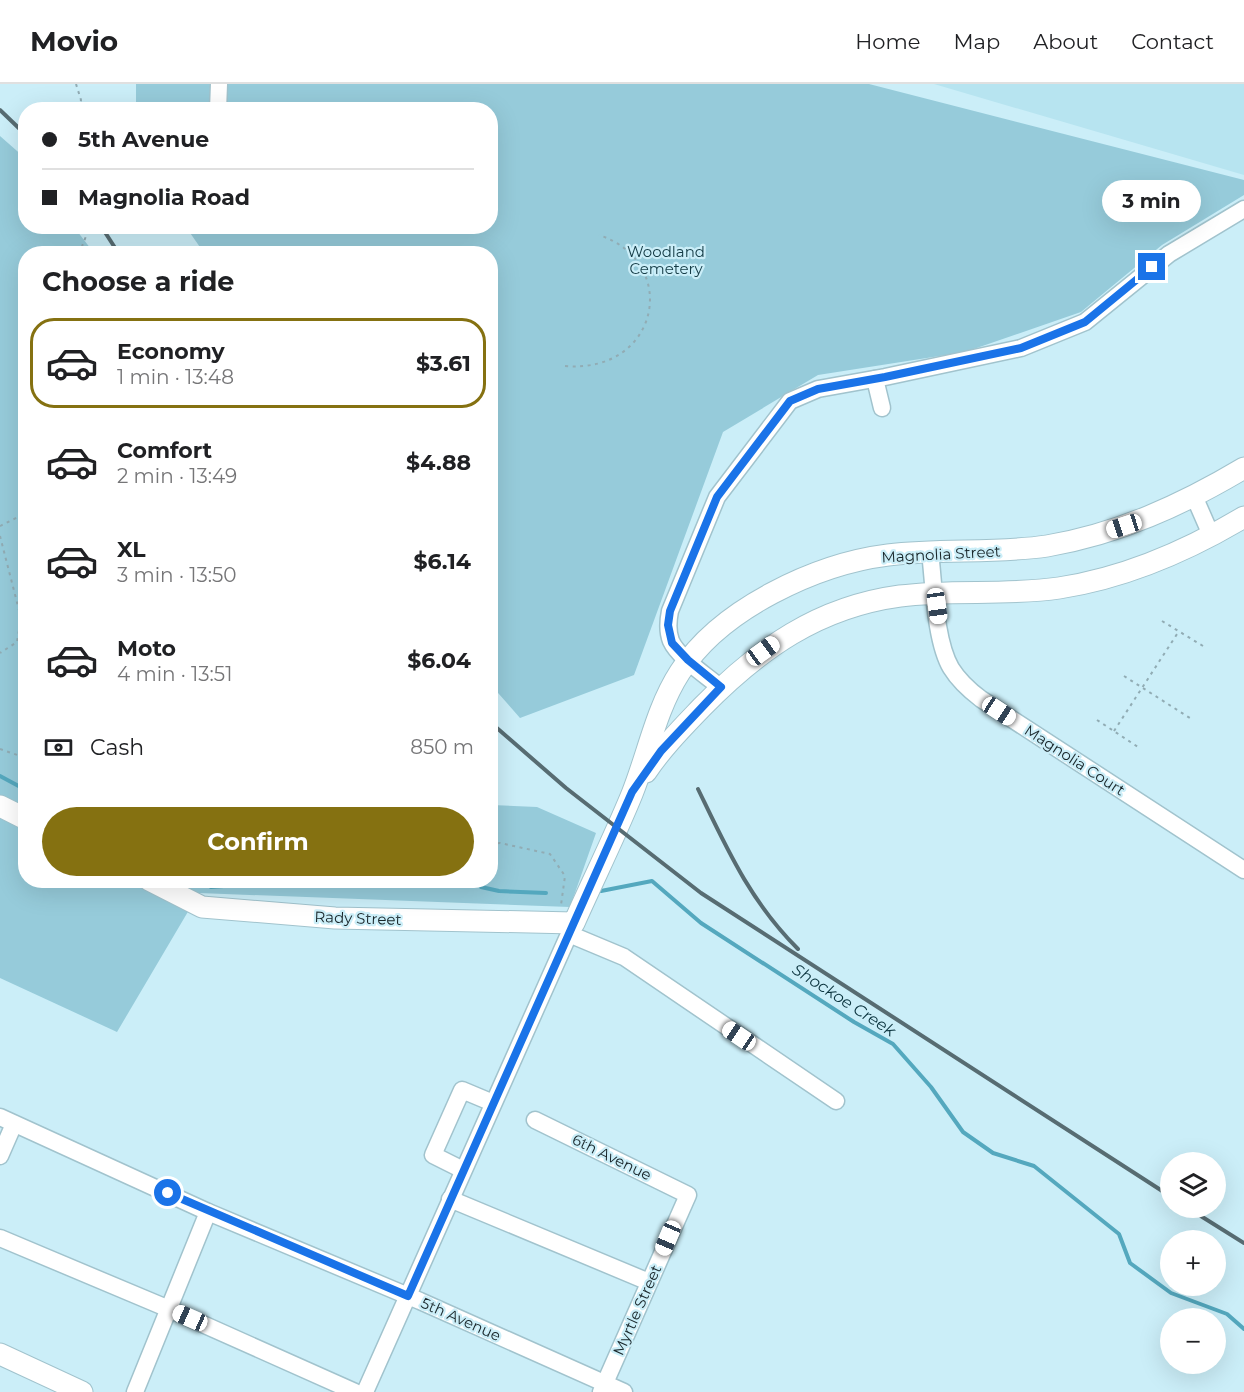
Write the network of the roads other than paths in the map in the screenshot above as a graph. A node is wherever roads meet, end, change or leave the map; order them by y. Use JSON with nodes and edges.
{"nodes":[{"id":1,"x":219,"y":84,"type":"edge"},
{"id":2,"x":218,"y":102,"type":"edge"},
{"id":3,"x":1244,"y":209,"type":"edge"},
{"id":4,"x":876,"y":379,"type":"junction"},
{"id":5,"x":882,"y":408,"type":"dead end"},
{"id":6,"x":1244,"y":468,"type":"edge"},
{"id":7,"x":1194,"y":496,"type":"junction"},
{"id":8,"x":1244,"y":517,"type":"edge"},
{"id":9,"x":1211,"y":535,"type":"junction"},
{"id":10,"x":930,"y":552,"type":"junction"},
{"id":11,"x":935,"y":593,"type":"junction"},
{"id":12,"x":688,"y":660,"type":"junction"},
{"id":13,"x":721,"y":687,"type":"junction"},
{"id":14,"x":632,"y":792,"type":"junction"},
{"id":15,"x":0,"y":806,"type":"edge"},
{"id":16,"x":18,"y":815,"type":"edge"},
{"id":17,"x":1244,"y":870,"type":"edge"},
{"id":18,"x":165,"y":888,"type":"edge"},
{"id":19,"x":567,"y":926,"type":"junction"},
{"id":20,"x":836,"y":1101,"type":"dead end"},
{"id":21,"x":493,"y":1103,"type":"junction"},
{"id":22,"x":7,"y":1120,"type":"edge"},
{"id":23,"x":536,"y":1120,"type":"dead end"},
{"id":24,"x":0,"y":1156,"type":"edge"},
{"id":25,"x":463,"y":1170,"type":"junction"},
{"id":26,"x":688,"y":1195,"type":"joint"},
{"id":27,"x":450,"y":1199,"type":"junction"},
{"id":28,"x":208,"y":1212,"type":"junction"},
{"id":29,"x":0,"y":1238,"type":"edge"},
{"id":30,"x":649,"y":1282,"type":"junction"},
{"id":31,"x":408,"y":1296,"type":"junction"},
{"id":32,"x":169,"y":1309,"type":"junction"},
{"id":33,"x":0,"y":1354,"type":"edge"},
{"id":34,"x":603,"y":1388,"type":"edge"},
{"id":35,"x":82,"y":1392,"type":"edge"},
{"id":36,"x":135,"y":1392,"type":"edge"},
{"id":37,"x":355,"y":1392,"type":"edge"},
{"id":38,"x":365,"y":1392,"type":"edge"},
{"id":39,"x":624,"y":1392,"type":"edge"}],
"edges":[{"from":1,"to":2,"type":"street"},
{"from":3,"to":4,"type":"street"},
{"from":4,"to":5,"type":"street"},
{"from":4,"to":12,"type":"street"},
{"from":6,"to":7,"type":"main road","name":"Magnolia Street"},
{"from":7,"to":9,"type":"street"},
{"from":7,"to":10,"type":"main road","name":"Magnolia Street"},
{"from":8,"to":9,"type":"main road","name":"Magnolia Street"},
{"from":9,"to":11,"type":"main road","name":"Magnolia Street"},
{"from":10,"to":11,"type":"street","name":"Magnolia Court"},
{"from":10,"to":12,"type":"main road","name":"Magnolia Street"},
{"from":11,"to":13,"type":"main road","name":"Magnolia Street"},
{"from":11,"to":17,"type":"street","name":"Magnolia Court"},
{"from":12,"to":13,"type":"street"},
{"from":12,"to":14,"type":"main road","name":"Magnolia Street"},
{"from":13,"to":14,"type":"main road","name":"Magnolia Street"},
{"from":14,"to":19,"type":"main road","name":"Magnolia Street"},
{"from":15,"to":16,"type":"main road"},
{"from":18,"to":19,"type":"main road","name":"Rady Street"},
{"from":19,"to":20,"type":"street"},
{"from":19,"to":21,"type":"street","name":"Magnolia Street"},
{"from":21,"to":25,"type":"street","name":"Magnolia Street"},
{"from":21,"to":25,"type":"street"},
{"from":22,"to":24,"type":"street"},
{"from":22,"to":28,"type":"street","name":"5th Avenue"},
{"from":23,"to":26,"type":"street","name":"6th Avenue"},
{"from":25,"to":27,"type":"street","name":"Magnolia Street"},
{"from":26,"to":30,"type":"street","name":"Myrtle Street"},
{"from":27,"to":30,"type":"street"},
{"from":27,"to":31,"type":"street","name":"Magnolia Street"},
{"from":28,"to":31,"type":"street","name":"5th Avenue"},
{"from":28,"to":32,"type":"street"},
{"from":29,"to":32,"type":"street"},
{"from":30,"to":34,"type":"street","name":"Myrtle Street"},
{"from":31,"to":34,"type":"street","name":"5th Avenue"},
{"from":31,"to":38,"type":"street","name":"Magnolia Street"},
{"from":32,"to":36,"type":"street"},
{"from":32,"to":37,"type":"street"},
{"from":33,"to":35,"type":"main road"},
{"from":34,"to":39,"type":"street","name":"5th Avenue"}]}
